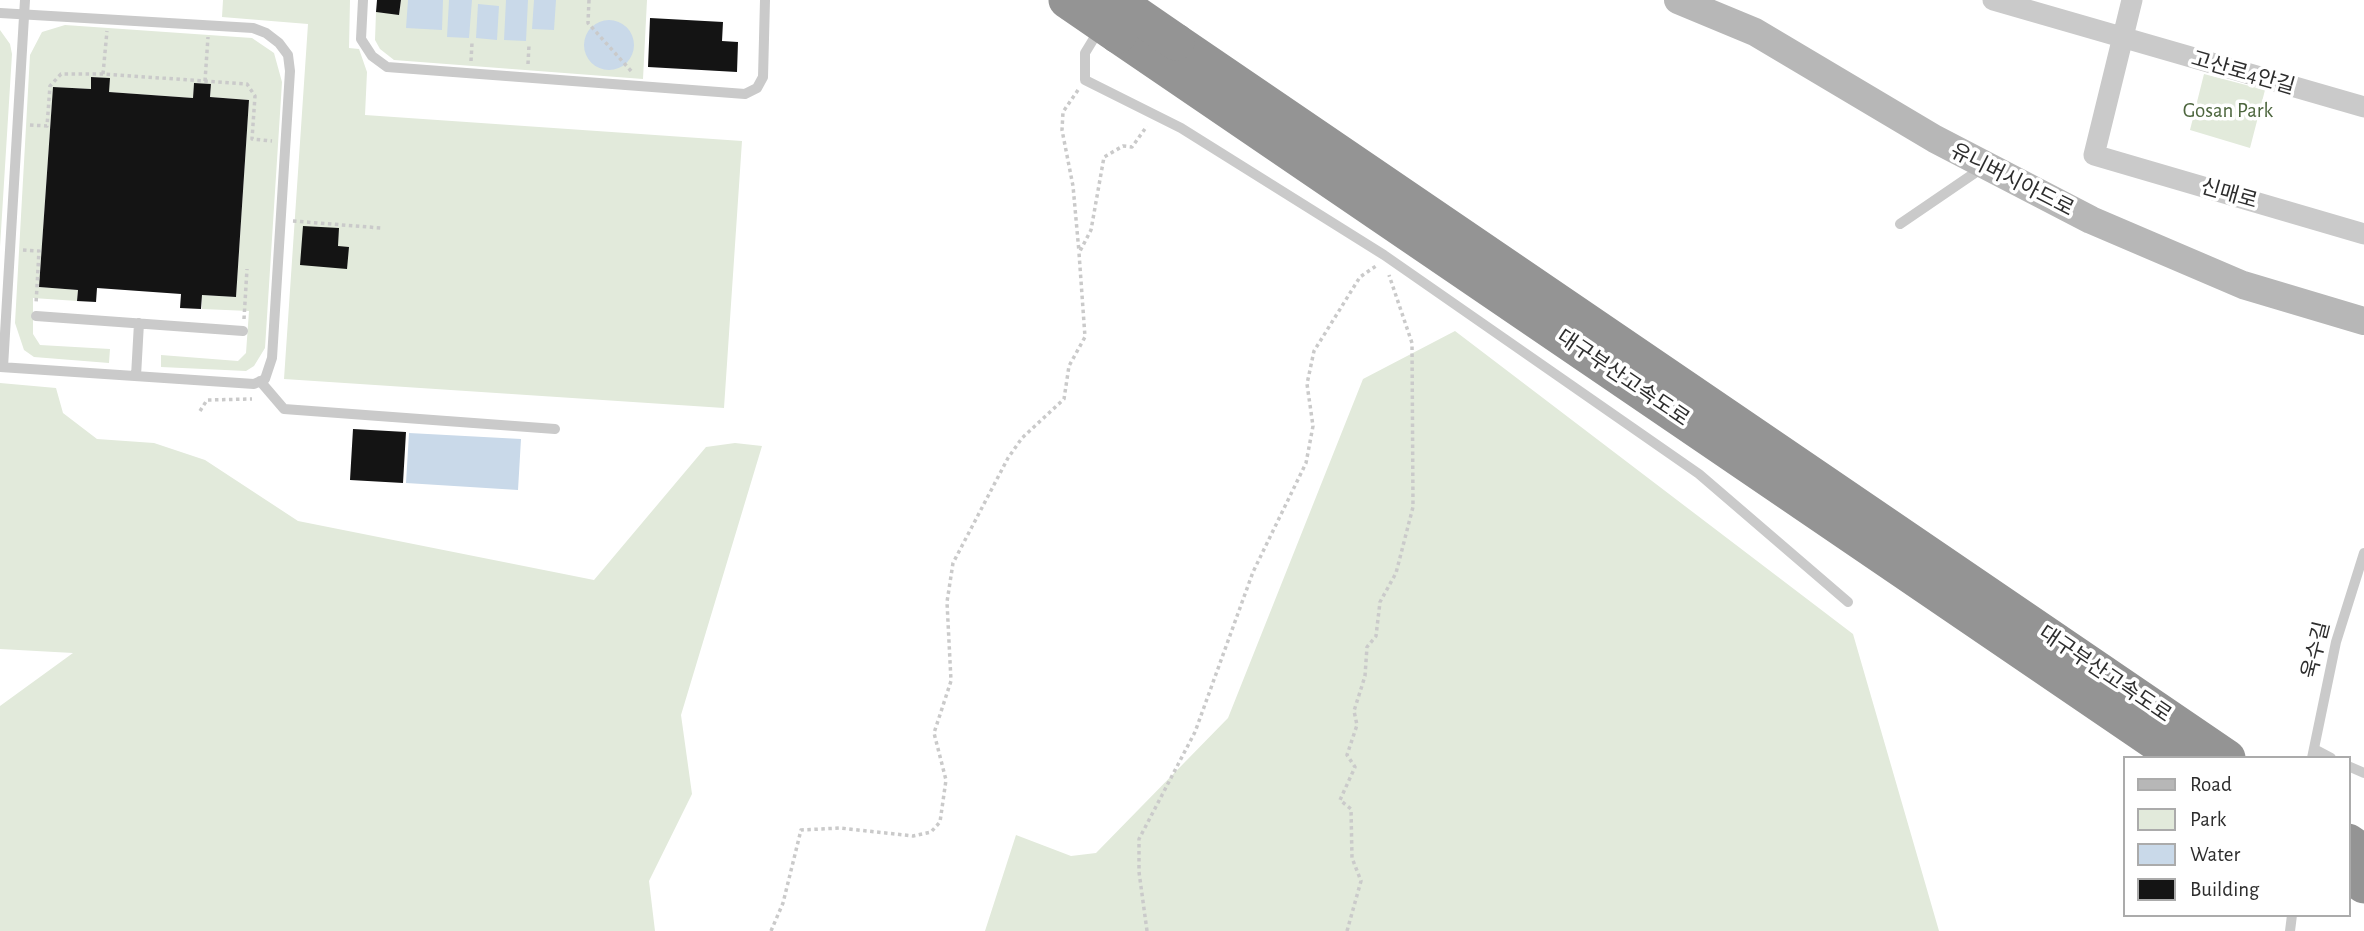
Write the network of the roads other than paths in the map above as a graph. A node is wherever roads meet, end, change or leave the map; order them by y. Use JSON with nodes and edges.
{"nodes":[{"id":1,"x":25,"y":0,"type":"edge"},
{"id":2,"x":363,"y":0,"type":"edge"},
{"id":3,"x":765,"y":0,"type":"edge"},
{"id":4,"x":1067,"y":0,"type":"edge"},
{"id":5,"x":1993,"y":0,"type":"edge"},
{"id":6,"x":2132,"y":0,"type":"edge"},
{"id":7,"x":1688,"y":2,"type":"edge"},
{"id":8,"x":1116,"y":12,"type":"edge"},
{"id":9,"x":0,"y":13,"type":"edge"},
{"id":10,"x":24,"y":15,"type":"junction"},
{"id":11,"x":2122,"y":39,"type":"junction"},
{"id":12,"x":2364,"y":107,"type":"edge"},
{"id":13,"x":1985,"y":166,"type":"junction"},
{"id":14,"x":1900,"y":224,"type":"dead end"},
{"id":15,"x":2364,"y":233,"type":"edge"},
{"id":16,"x":36,"y":316,"type":"road end"},
{"id":17,"x":2364,"y":321,"type":"edge"},
{"id":18,"x":139,"y":323,"type":"junction"},
{"id":19,"x":243,"y":331,"type":"road end"},
{"id":20,"x":1580,"y":332,"type":"junction"},
{"id":21,"x":2,"y":367,"type":"edge"},
{"id":22,"x":136,"y":376,"type":"junction"},
{"id":23,"x":260,"y":381,"type":"junction"},
{"id":24,"x":1677,"y":398,"type":"junction"},
{"id":25,"x":555,"y":429,"type":"dead end"},
{"id":26,"x":2364,"y":553,"type":"edge"},
{"id":27,"x":1848,"y":603,"type":"dead end"},
{"id":28,"x":2313,"y":754,"type":"edge"},
{"id":29,"x":2176,"y":756,"type":"edge"},
{"id":30,"x":2224,"y":756,"type":"edge"}],
"edges":[{"from":1,"to":10,"type":"lane"},
{"from":2,"to":3,"type":"lane"},
{"from":4,"to":8,"type":"highway","name":"대구부산고속도로","bridge":true},
{"from":5,"to":11,"type":"street","name":"고산로4안길"},
{"from":6,"to":11,"type":"street"},
{"from":7,"to":13,"type":"main road","name":"유니버시아드로"},
{"from":8,"to":20,"type":"highway","name":"대구부산고속도로"},
{"from":8,"to":20,"type":"highway","name":"대구부산고속도로","bridge":true},
{"from":8,"to":27,"type":"lane"},
{"from":9,"to":10,"type":"lane"},
{"from":10,"to":21,"type":"lane"},
{"from":10,"to":23,"type":"lane"},
{"from":11,"to":12,"type":"street","name":"고산로4안길"},
{"from":11,"to":15,"type":"street","name":"신매로"},
{"from":13,"to":14,"type":"lane"},
{"from":13,"to":17,"type":"main road","name":"유니버시아드로"},
{"from":16,"to":18,"type":"lane"},
{"from":18,"to":19,"type":"lane"},
{"from":18,"to":22,"type":"lane"},
{"from":20,"to":24,"type":"highway","name":"대구부산고속도로"},
{"from":21,"to":22,"type":"lane"},
{"from":22,"to":23,"type":"lane"},
{"from":23,"to":25,"type":"lane"},
{"from":24,"to":29,"type":"highway","name":"대구부산고속도로"},
{"from":24,"to":30,"type":"highway","name":"대구부산고속도로"},
{"from":26,"to":28,"type":"lane","name":"욱수길"}]}
